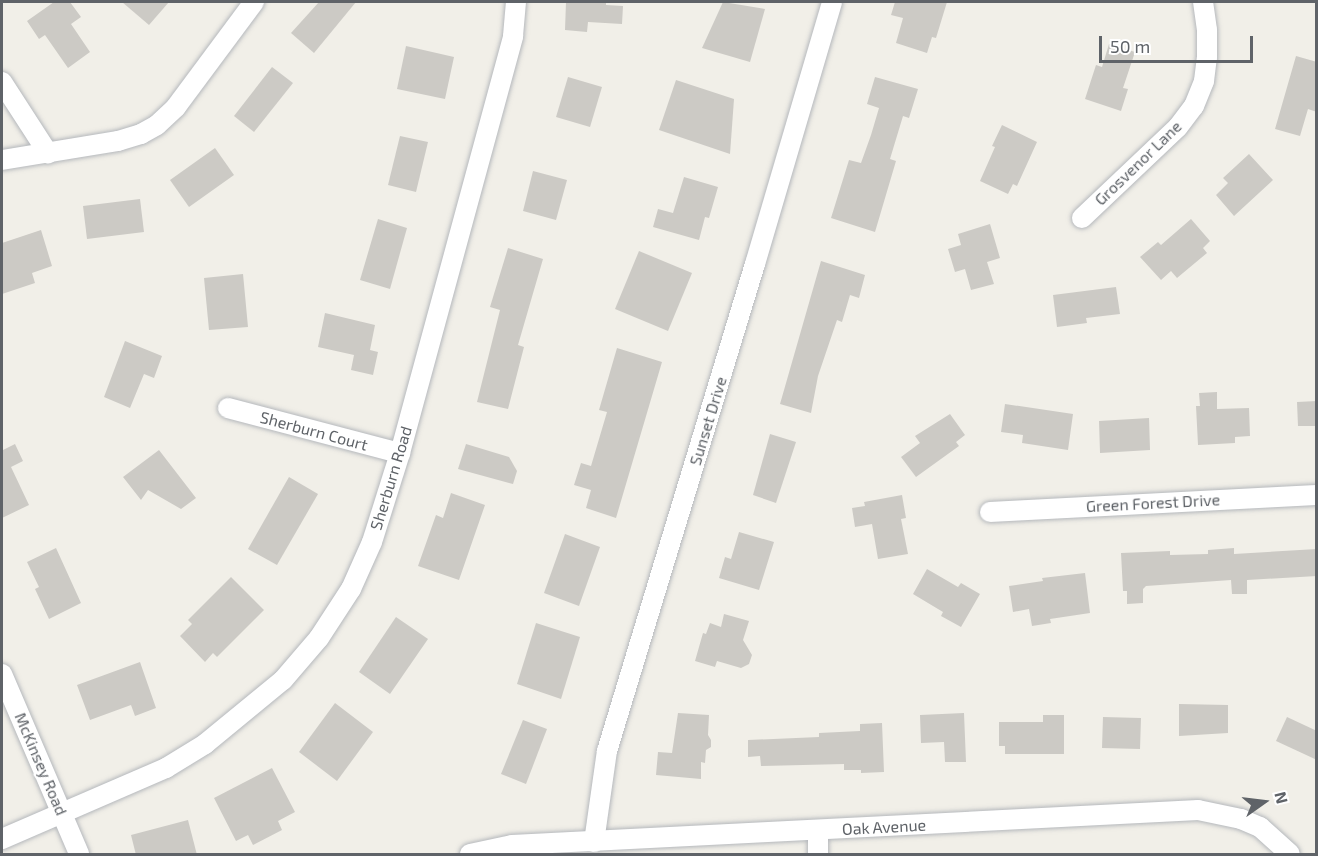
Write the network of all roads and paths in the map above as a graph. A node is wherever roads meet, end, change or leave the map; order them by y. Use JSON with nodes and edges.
{"nodes":[{"id":1,"x":254,"y":2,"type":"edge"},
{"id":2,"x":516,"y":2,"type":"edge"},
{"id":3,"x":832,"y":2,"type":"edge"},
{"id":4,"x":1203,"y":2,"type":"edge"},
{"id":5,"x":2,"y":82,"type":"edge"},
{"id":6,"x":48,"y":153,"type":"junction"},
{"id":7,"x":2,"y":160,"type":"edge"},
{"id":8,"x":1082,"y":218,"type":"dead end"},
{"id":9,"x":228,"y":408,"type":"dead end"},
{"id":10,"x":400,"y":453,"type":"junction"},
{"id":11,"x":1317,"y":495,"type":"edge"},
{"id":12,"x":990,"y":512,"type":"dead end"},
{"id":13,"x":2,"y":674,"type":"edge"},
{"id":14,"x":62,"y":814,"type":"junction"},
{"id":15,"x":818,"y":830,"type":"junction"},
{"id":16,"x":2,"y":839,"type":"edge"},
{"id":17,"x":594,"y":842,"type":"junction"},
{"id":18,"x":1288,"y":853,"type":"edge"},
{"id":19,"x":79,"y":855,"type":"edge"},
{"id":20,"x":470,"y":855,"type":"edge"},
{"id":21,"x":818,"y":855,"type":"edge"}],
"edges":[{"from":1,"to":6,"type":"street"},
{"from":2,"to":10,"type":"street","name":"Sherburn Road"},
{"from":3,"to":17,"type":"street","name":"Sunset Drive"},
{"from":4,"to":8,"type":"street","name":"Grosvenor Lane"},
{"from":5,"to":6,"type":"street"},
{"from":6,"to":7,"type":"street"},
{"from":9,"to":10,"type":"street","name":"Sherburn Court"},
{"from":10,"to":14,"type":"street","name":"Sherburn Road"},
{"from":11,"to":12,"type":"street","name":"Green Forest Drive"},
{"from":13,"to":14,"type":"street","name":"McKinsey Road"},
{"from":14,"to":16,"type":"street","name":"Sherburn Road"},
{"from":14,"to":19,"type":"street","name":"McKinsey Road"},
{"from":15,"to":17,"type":"street","name":"Oak Avenue"},
{"from":15,"to":18,"type":"street","name":"Oak Avenue"},
{"from":15,"to":21,"type":"street"},
{"from":17,"to":20,"type":"street","name":"Oak Avenue"}]}
